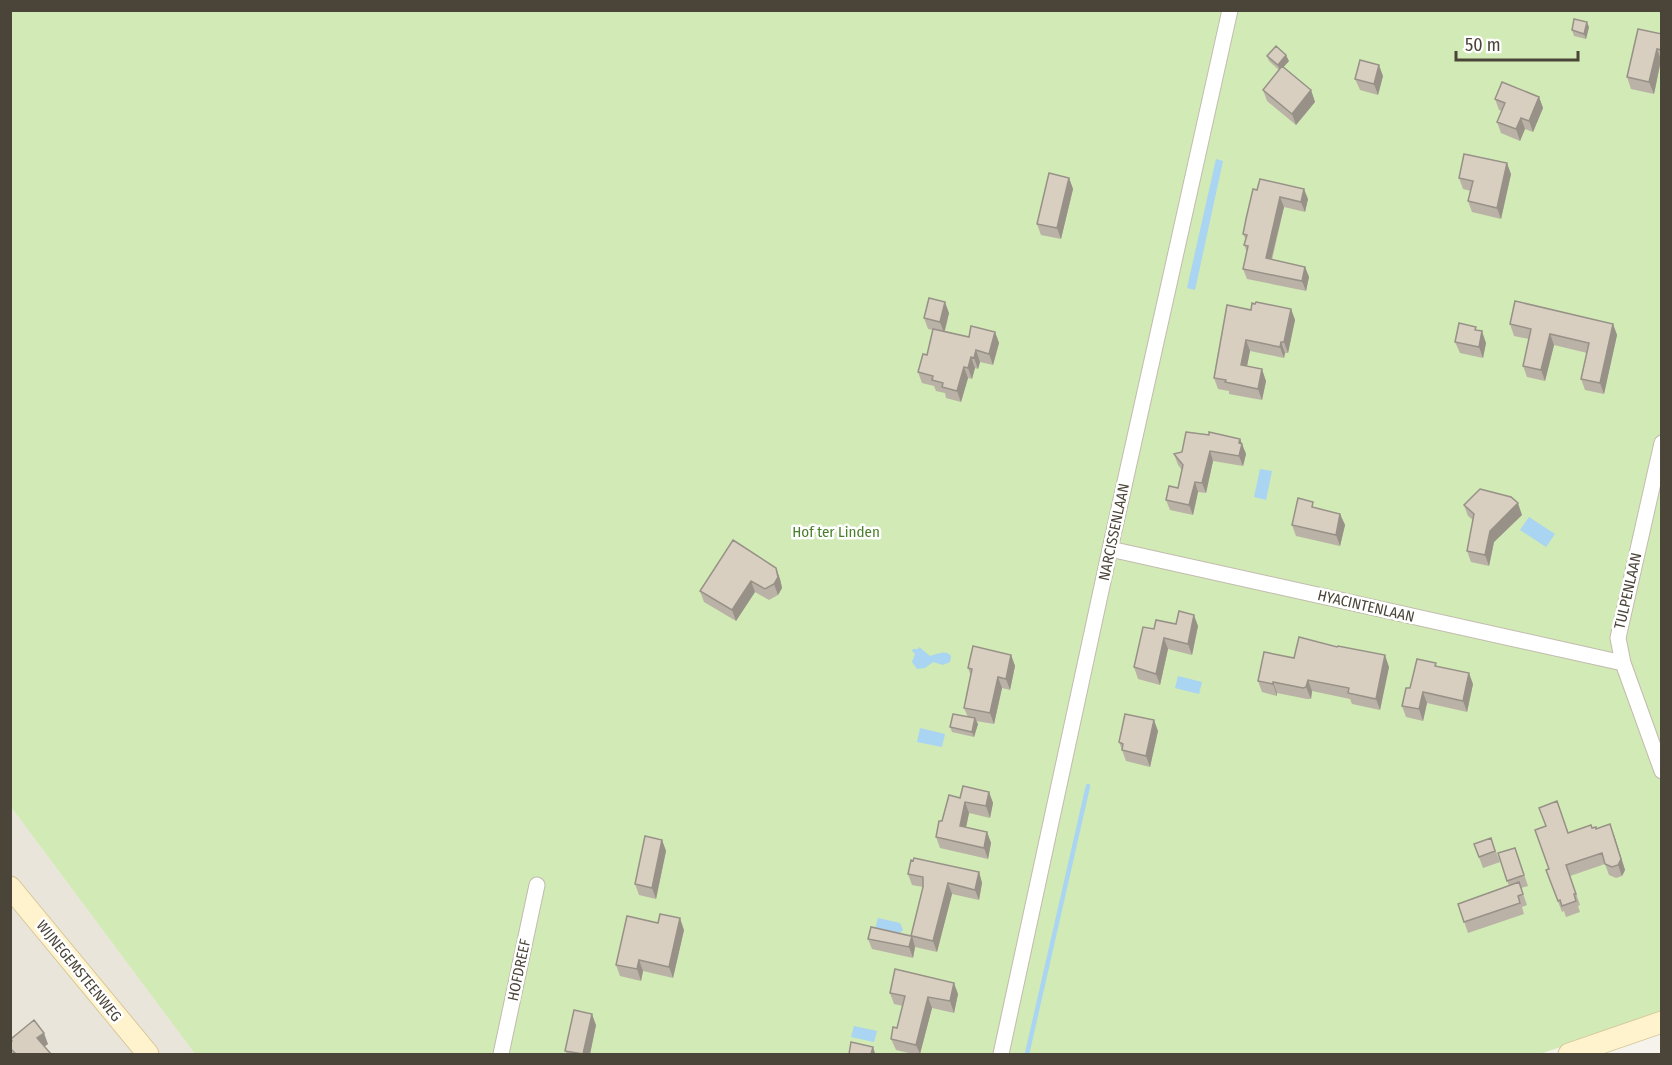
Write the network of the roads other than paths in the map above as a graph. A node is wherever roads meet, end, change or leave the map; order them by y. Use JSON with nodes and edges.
{"nodes":[{"id":1,"x":1230,"y":10,"type":"edge"},
{"id":2,"x":1662,"y":443,"type":"edge"},
{"id":3,"x":1110,"y":549,"type":"junction"},
{"id":4,"x":1623,"y":663,"type":"junction"},
{"id":5,"x":1662,"y":771,"type":"edge"},
{"id":6,"x":537,"y":885,"type":"dead end"},
{"id":7,"x":10,"y":886,"type":"edge"},
{"id":8,"x":1662,"y":1022,"type":"edge"},
{"id":9,"x":148,"y":1054,"type":"edge"},
{"id":10,"x":501,"y":1054,"type":"edge"},
{"id":11,"x":1001,"y":1054,"type":"edge"},
{"id":12,"x":1569,"y":1054,"type":"edge"}],
"edges":[{"from":1,"to":3,"type":"street","name":"NARCISSENLAAN"},
{"from":2,"to":4,"type":"street","name":"TULPENLAAN"},
{"from":3,"to":4,"type":"street","name":"HYACINTENLAAN"},
{"from":3,"to":11,"type":"street","name":"NARCISSENLAAN"},
{"from":4,"to":5,"type":"street","name":"TULPENLAAN"},
{"from":6,"to":10,"type":"street","name":"HOFDREEF"},
{"from":7,"to":9,"type":"street","name":"WIJNEGEMSTEENWEG"},
{"from":8,"to":12,"type":"street"}]}
